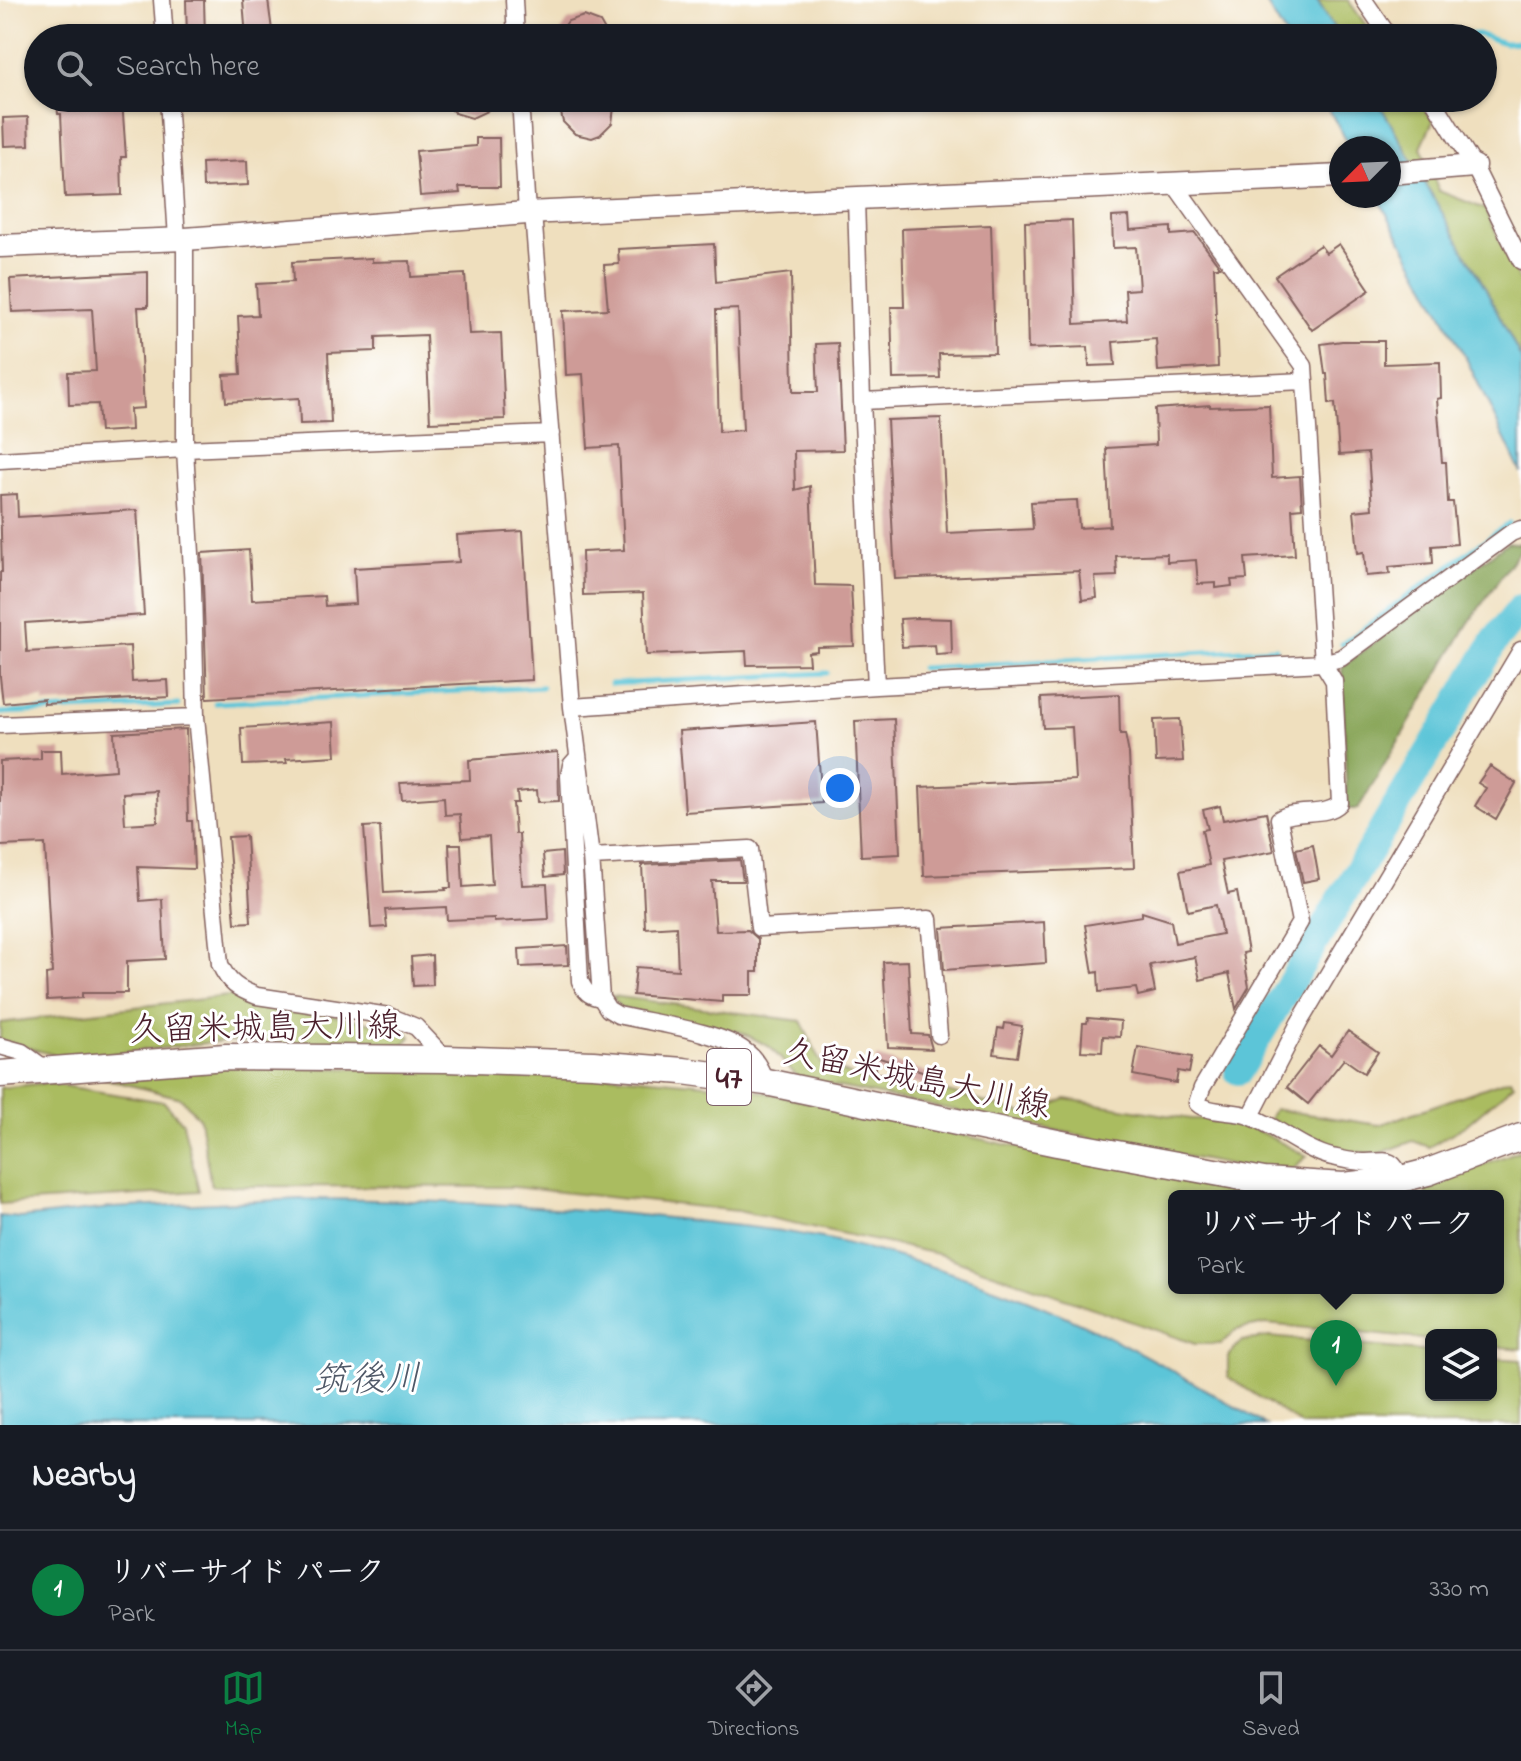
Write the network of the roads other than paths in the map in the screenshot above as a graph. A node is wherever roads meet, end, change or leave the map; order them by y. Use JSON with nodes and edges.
{"nodes":[{"id":1,"x":162,"y":0,"type":"edge"},
{"id":2,"x":514,"y":0,"type":"edge"},
{"id":3,"x":1368,"y":3,"type":"edge"},
{"id":4,"x":164,"y":24,"type":"edge"},
{"id":5,"x":515,"y":24,"type":"edge"},
{"id":6,"x":1381,"y":24,"type":"edge"},
{"id":7,"x":169,"y":112,"type":"edge"},
{"id":8,"x":521,"y":112,"type":"edge"},
{"id":9,"x":1441,"y":112,"type":"edge"},
{"id":10,"x":1474,"y":166,"type":"junction"},
{"id":11,"x":1401,"y":172,"type":"edge"},
{"id":12,"x":1329,"y":177,"type":"edge"},
{"id":13,"x":1175,"y":185,"type":"junction"},
{"id":14,"x":856,"y":199,"type":"junction"},
{"id":15,"x":530,"y":213,"type":"junction"},
{"id":16,"x":181,"y":239,"type":"junction"},
{"id":17,"x":0,"y":246,"type":"edge"},
{"id":18,"x":1521,"y":261,"type":"edge"},
{"id":19,"x":1304,"y":381,"type":"junction"},
{"id":20,"x":862,"y":401,"type":"junction"},
{"id":21,"x":551,"y":434,"type":"junction"},
{"id":22,"x":185,"y":449,"type":"junction"},
{"id":23,"x":0,"y":460,"type":"edge"},
{"id":24,"x":1521,"y":529,"type":"edge"},
{"id":25,"x":1521,"y":650,"type":"edge"},
{"id":26,"x":1323,"y":663,"type":"junction"},
{"id":27,"x":876,"y":686,"type":"junction"},
{"id":28,"x":572,"y":707,"type":"junction"},
{"id":29,"x":196,"y":717,"type":"junction"},
{"id":30,"x":0,"y":725,"type":"edge"},
{"id":31,"x":578,"y":757,"type":"junction"},
{"id":32,"x":591,"y":857,"type":"junction"},
{"id":33,"x":601,"y":998,"type":"junction"},
{"id":34,"x":939,"y":1035,"type":"dead end"},
{"id":35,"x":0,"y":1046,"type":"edge"},
{"id":36,"x":446,"y":1059,"type":"junction"},
{"id":37,"x":47,"y":1070,"type":"junction"},
{"id":38,"x":0,"y":1074,"type":"edge"},
{"id":39,"x":766,"y":1082,"type":"junction"},
{"id":40,"x":1251,"y":1116,"type":"junction"},
{"id":41,"x":1521,"y":1137,"type":"edge"},
{"id":42,"x":1401,"y":1179,"type":"junction"}],
"edges":[{"from":1,"to":4,"type":"street"},
{"from":2,"to":5,"type":"street"},
{"from":3,"to":6,"type":"street"},
{"from":7,"to":16,"type":"street"},
{"from":8,"to":15,"type":"street"},
{"from":9,"to":10,"type":"street"},
{"from":10,"to":11,"type":"street"},
{"from":10,"to":18,"type":"street"},
{"from":12,"to":13,"type":"street"},
{"from":13,"to":14,"type":"street"},
{"from":13,"to":19,"type":"street"},
{"from":14,"to":15,"type":"street"},
{"from":14,"to":20,"type":"street"},
{"from":15,"to":16,"type":"street"},
{"from":15,"to":21,"type":"street"},
{"from":16,"to":17,"type":"street"},
{"from":16,"to":22,"type":"street"},
{"from":19,"to":20,"type":"street"},
{"from":19,"to":26,"type":"street"},
{"from":20,"to":27,"type":"street"},
{"from":21,"to":22,"type":"street"},
{"from":21,"to":28,"type":"street"},
{"from":22,"to":23,"type":"street"},
{"from":22,"to":29,"type":"street"},
{"from":24,"to":26,"type":"street"},
{"from":25,"to":40,"type":"street"},
{"from":26,"to":27,"type":"street"},
{"from":26,"to":40,"type":"street"},
{"from":27,"to":28,"type":"street"},
{"from":28,"to":31,"type":"street"},
{"from":29,"to":30,"type":"street"},
{"from":29,"to":36,"type":"street"},
{"from":31,"to":32,"type":"street"},
{"from":31,"to":33,"type":"street"},
{"from":32,"to":33,"type":"street"},
{"from":32,"to":34,"type":"street"},
{"from":33,"to":39,"type":"street"},
{"from":35,"to":37,"type":"street"},
{"from":36,"to":37,"type":"main road","name":"久留米城島大川線","number":"47"},
{"from":36,"to":39,"type":"main road","name":"久留米城島大川線","number":"47"},
{"from":37,"to":38,"type":"main road","name":"久留米城島大川線","number":"47"},
{"from":39,"to":42,"type":"main road","name":"久留米城島大川線","number":"47"},
{"from":40,"to":42,"type":"street"},
{"from":41,"to":42,"type":"main road","name":"久留米城島大川線","number":"47"}]}
